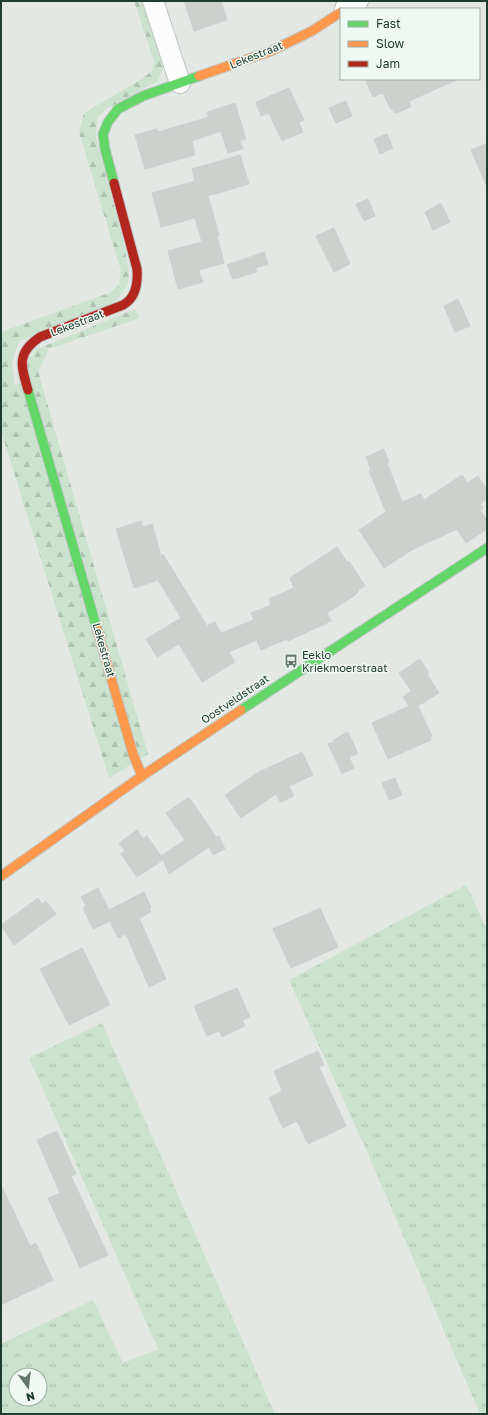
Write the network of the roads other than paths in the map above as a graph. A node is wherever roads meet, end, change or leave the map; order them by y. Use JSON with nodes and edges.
{"nodes":[{"id":1,"x":153,"y":1,"type":"edge"},
{"id":2,"x":358,"y":1,"type":"edge"},
{"id":3,"x":347,"y":8,"type":"edge"},
{"id":4,"x":340,"y":13,"type":"edge"},
{"id":5,"x":180,"y":83,"type":"junction"},
{"id":6,"x":487,"y":548,"type":"edge"},
{"id":7,"x":142,"y":776,"type":"junction"},
{"id":8,"x":1,"y":876,"type":"edge"}],
"edges":[{"from":1,"to":5,"type":"street"},
{"from":2,"to":3,"type":"street"},
{"from":4,"to":5,"type":"street","name":"Lekestraat"},
{"from":5,"to":7,"type":"street","name":"Lekestraat"},
{"from":6,"to":7,"type":"street","name":"Oostveldstraat"},
{"from":7,"to":8,"type":"street","name":"Oostveldstraat"}]}
